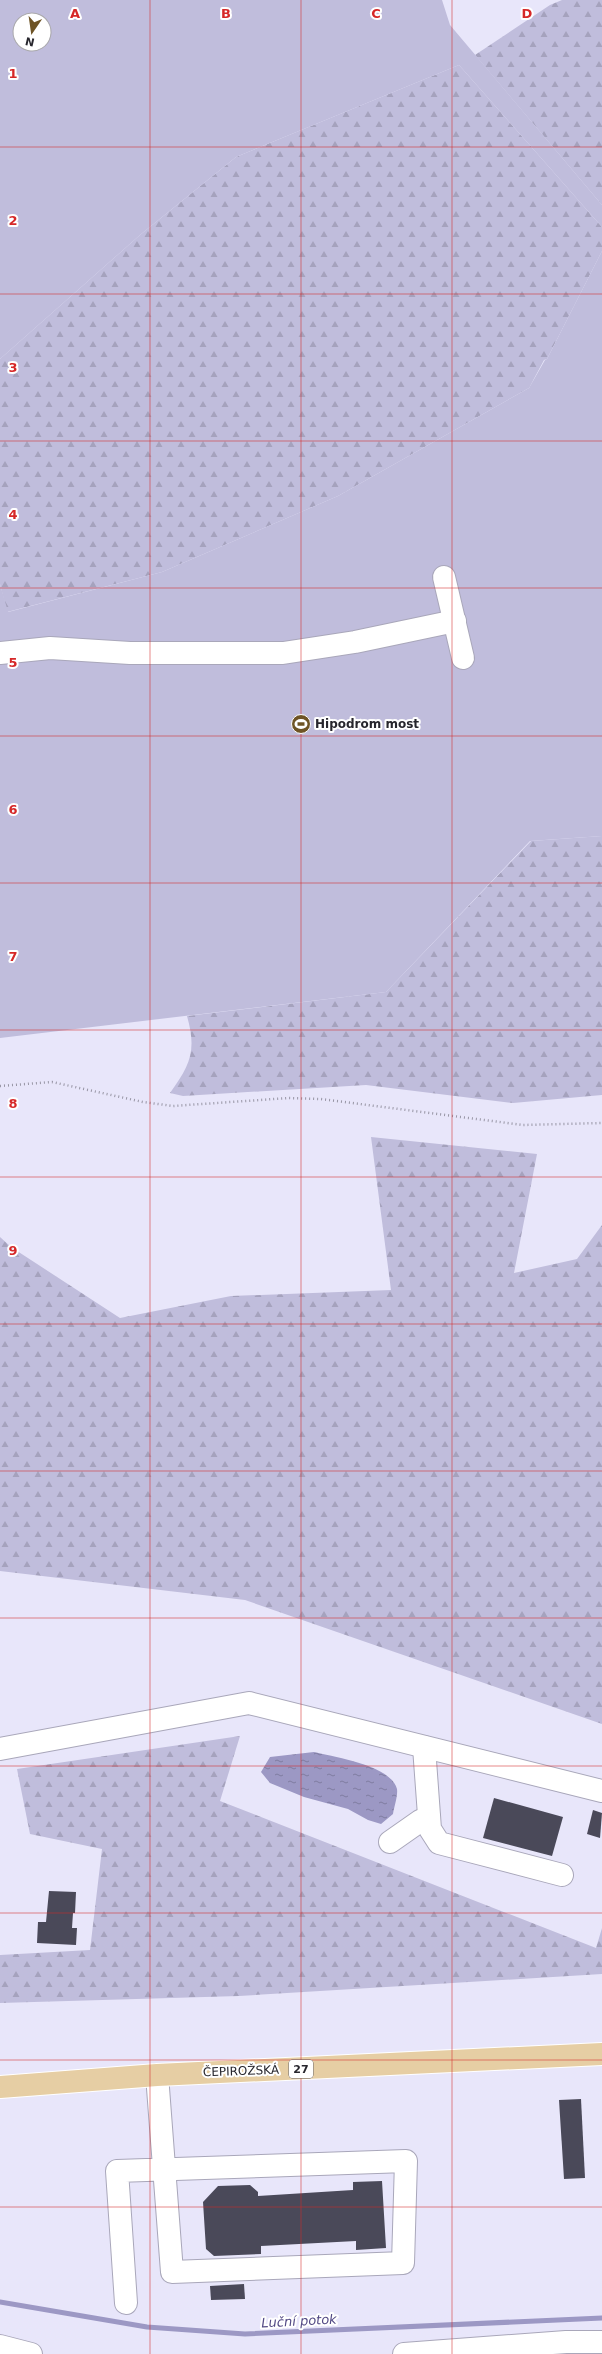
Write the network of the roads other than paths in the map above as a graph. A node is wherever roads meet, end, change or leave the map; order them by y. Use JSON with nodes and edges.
{"nodes":[{"id":1,"x":444,"y":577,"type":"dead end"},
{"id":2,"x":455,"y":621,"type":"junction"},
{"id":3,"x":0,"y":653,"type":"edge"},
{"id":4,"x":463,"y":658,"type":"dead end"},
{"id":5,"x":424,"y":1746,"type":"junction"},
{"id":6,"x":0,"y":1749,"type":"edge"},
{"id":7,"x":602,"y":1791,"type":"edge"},
{"id":8,"x":429,"y":1817,"type":"junction"},
{"id":9,"x":390,"y":1842,"type":"dead end"},
{"id":10,"x":562,"y":1876,"type":"dead end"},
{"id":11,"x":602,"y":2054,"type":"edge"},
{"id":12,"x":157,"y":2075,"type":"junction"},
{"id":13,"x":0,"y":2087,"type":"edge"},
{"id":14,"x":164,"y":2168,"type":"junction"},
{"id":15,"x":126,"y":2304,"type":"dead end"},
{"id":16,"x":602,"y":2342,"type":"edge"},
{"id":17,"x":0,"y":2346,"type":"edge"},
{"id":18,"x":31,"y":2354,"type":"edge"},
{"id":19,"x":404,"y":2354,"type":"edge"}],
"edges":[{"from":1,"to":2,"type":"street"},
{"from":2,"to":3,"type":"street"},
{"from":2,"to":4,"type":"street"},
{"from":5,"to":6,"type":"street"},
{"from":5,"to":7,"type":"street"},
{"from":5,"to":8,"type":"street"},
{"from":8,"to":9,"type":"street"},
{"from":8,"to":10,"type":"street"},
{"from":11,"to":12,"type":"main road","name":"ČEPIROŽSKÁ","number":"27"},
{"from":12,"to":13,"type":"main road","name":"ČEPIROŽSKÁ","number":"27"},
{"from":12,"to":14,"type":"street"},
{"from":14,"to":14,"type":"street"},
{"from":14,"to":15,"type":"street"},
{"from":16,"to":19,"type":"street"},
{"from":17,"to":18,"type":"street"}]}
